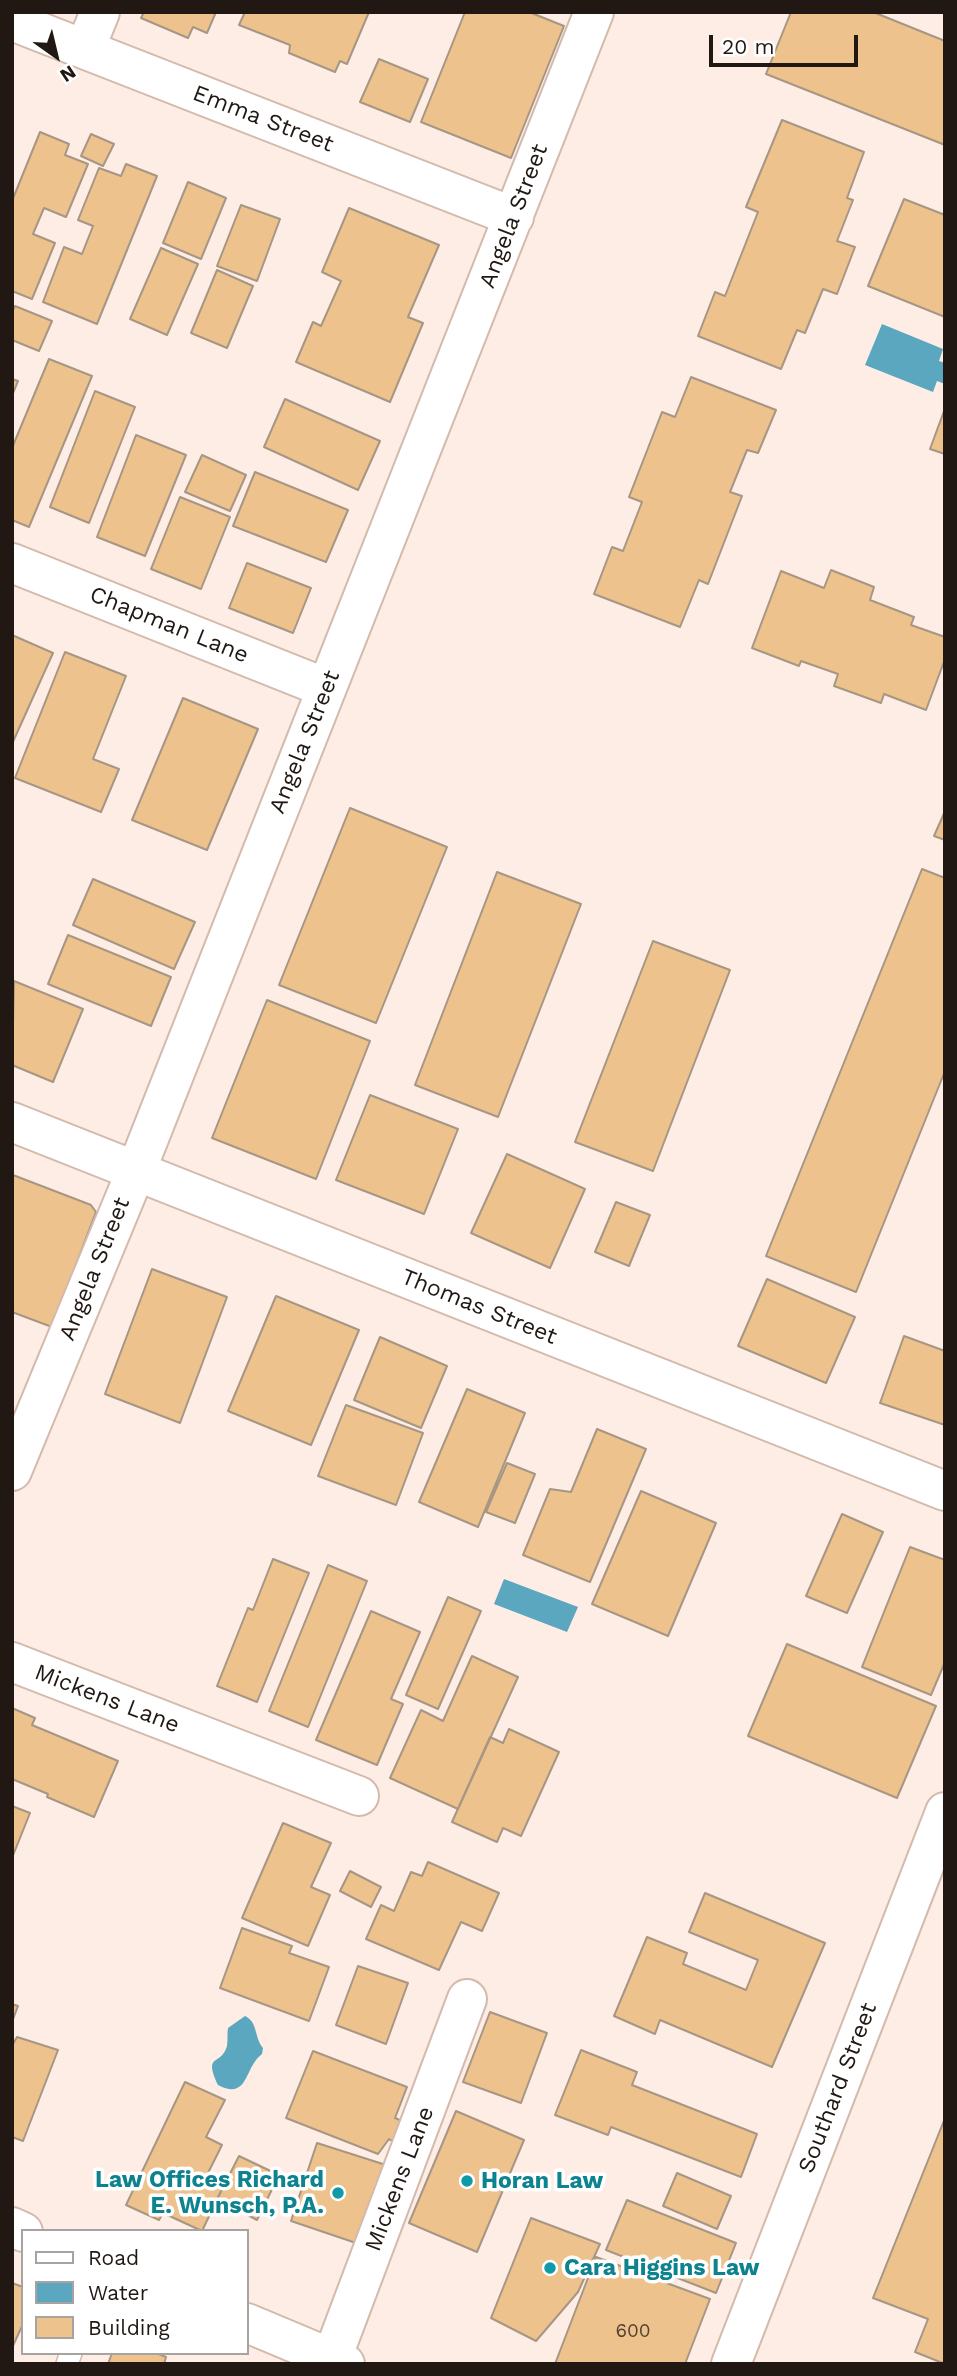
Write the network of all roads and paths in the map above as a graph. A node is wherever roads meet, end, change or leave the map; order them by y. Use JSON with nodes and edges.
{"nodes":[{"id":1,"x":100,"y":12,"type":"edge"},
{"id":2,"x":594,"y":12,"type":"edge"},
{"id":3,"x":12,"y":20,"type":"edge"},
{"id":4,"x":85,"y":49,"type":"junction"},
{"id":5,"x":514,"y":217,"type":"junction"},
{"id":6,"x":12,"y":563,"type":"edge"},
{"id":7,"x":327,"y":688,"type":"junction"},
{"id":8,"x":12,"y":1122,"type":"edge"},
{"id":9,"x":136,"y":1171,"type":"junction"},
{"id":10,"x":12,"y":1471,"type":"edge"},
{"id":11,"x":945,"y":1491,"type":"edge"},
{"id":12,"x":12,"y":1662,"type":"edge"},
{"id":13,"x":359,"y":1796,"type":"dead end"},
{"id":14,"x":945,"y":1812,"type":"edge"},
{"id":15,"x":467,"y":1999,"type":"dead end"},
{"id":16,"x":248,"y":2323,"type":"edge"},
{"id":17,"x":338,"y":2361,"type":"edge"},
{"id":18,"x":731,"y":2364,"type":"edge"}],
"edges":[{"from":1,"to":4,"type":"street"},
{"from":2,"to":5,"type":"street","name":"Angela Street"},
{"from":3,"to":4,"type":"street","name":"Emma Street"},
{"from":4,"to":5,"type":"street","name":"Emma Street"},
{"from":5,"to":7,"type":"street","name":"Angela Street"},
{"from":6,"to":7,"type":"street","name":"Chapman Lane"},
{"from":7,"to":9,"type":"street","name":"Angela Street"},
{"from":8,"to":9,"type":"street","name":"Thomas Street"},
{"from":9,"to":10,"type":"street","name":"Angela Street"},
{"from":9,"to":11,"type":"street","name":"Thomas Street"},
{"from":12,"to":13,"type":"street","name":"Mickens Lane"},
{"from":14,"to":18,"type":"street","name":"Southard Street"},
{"from":15,"to":17,"type":"street","name":"Mickens Lane"},
{"from":16,"to":17,"type":"street"}]}
